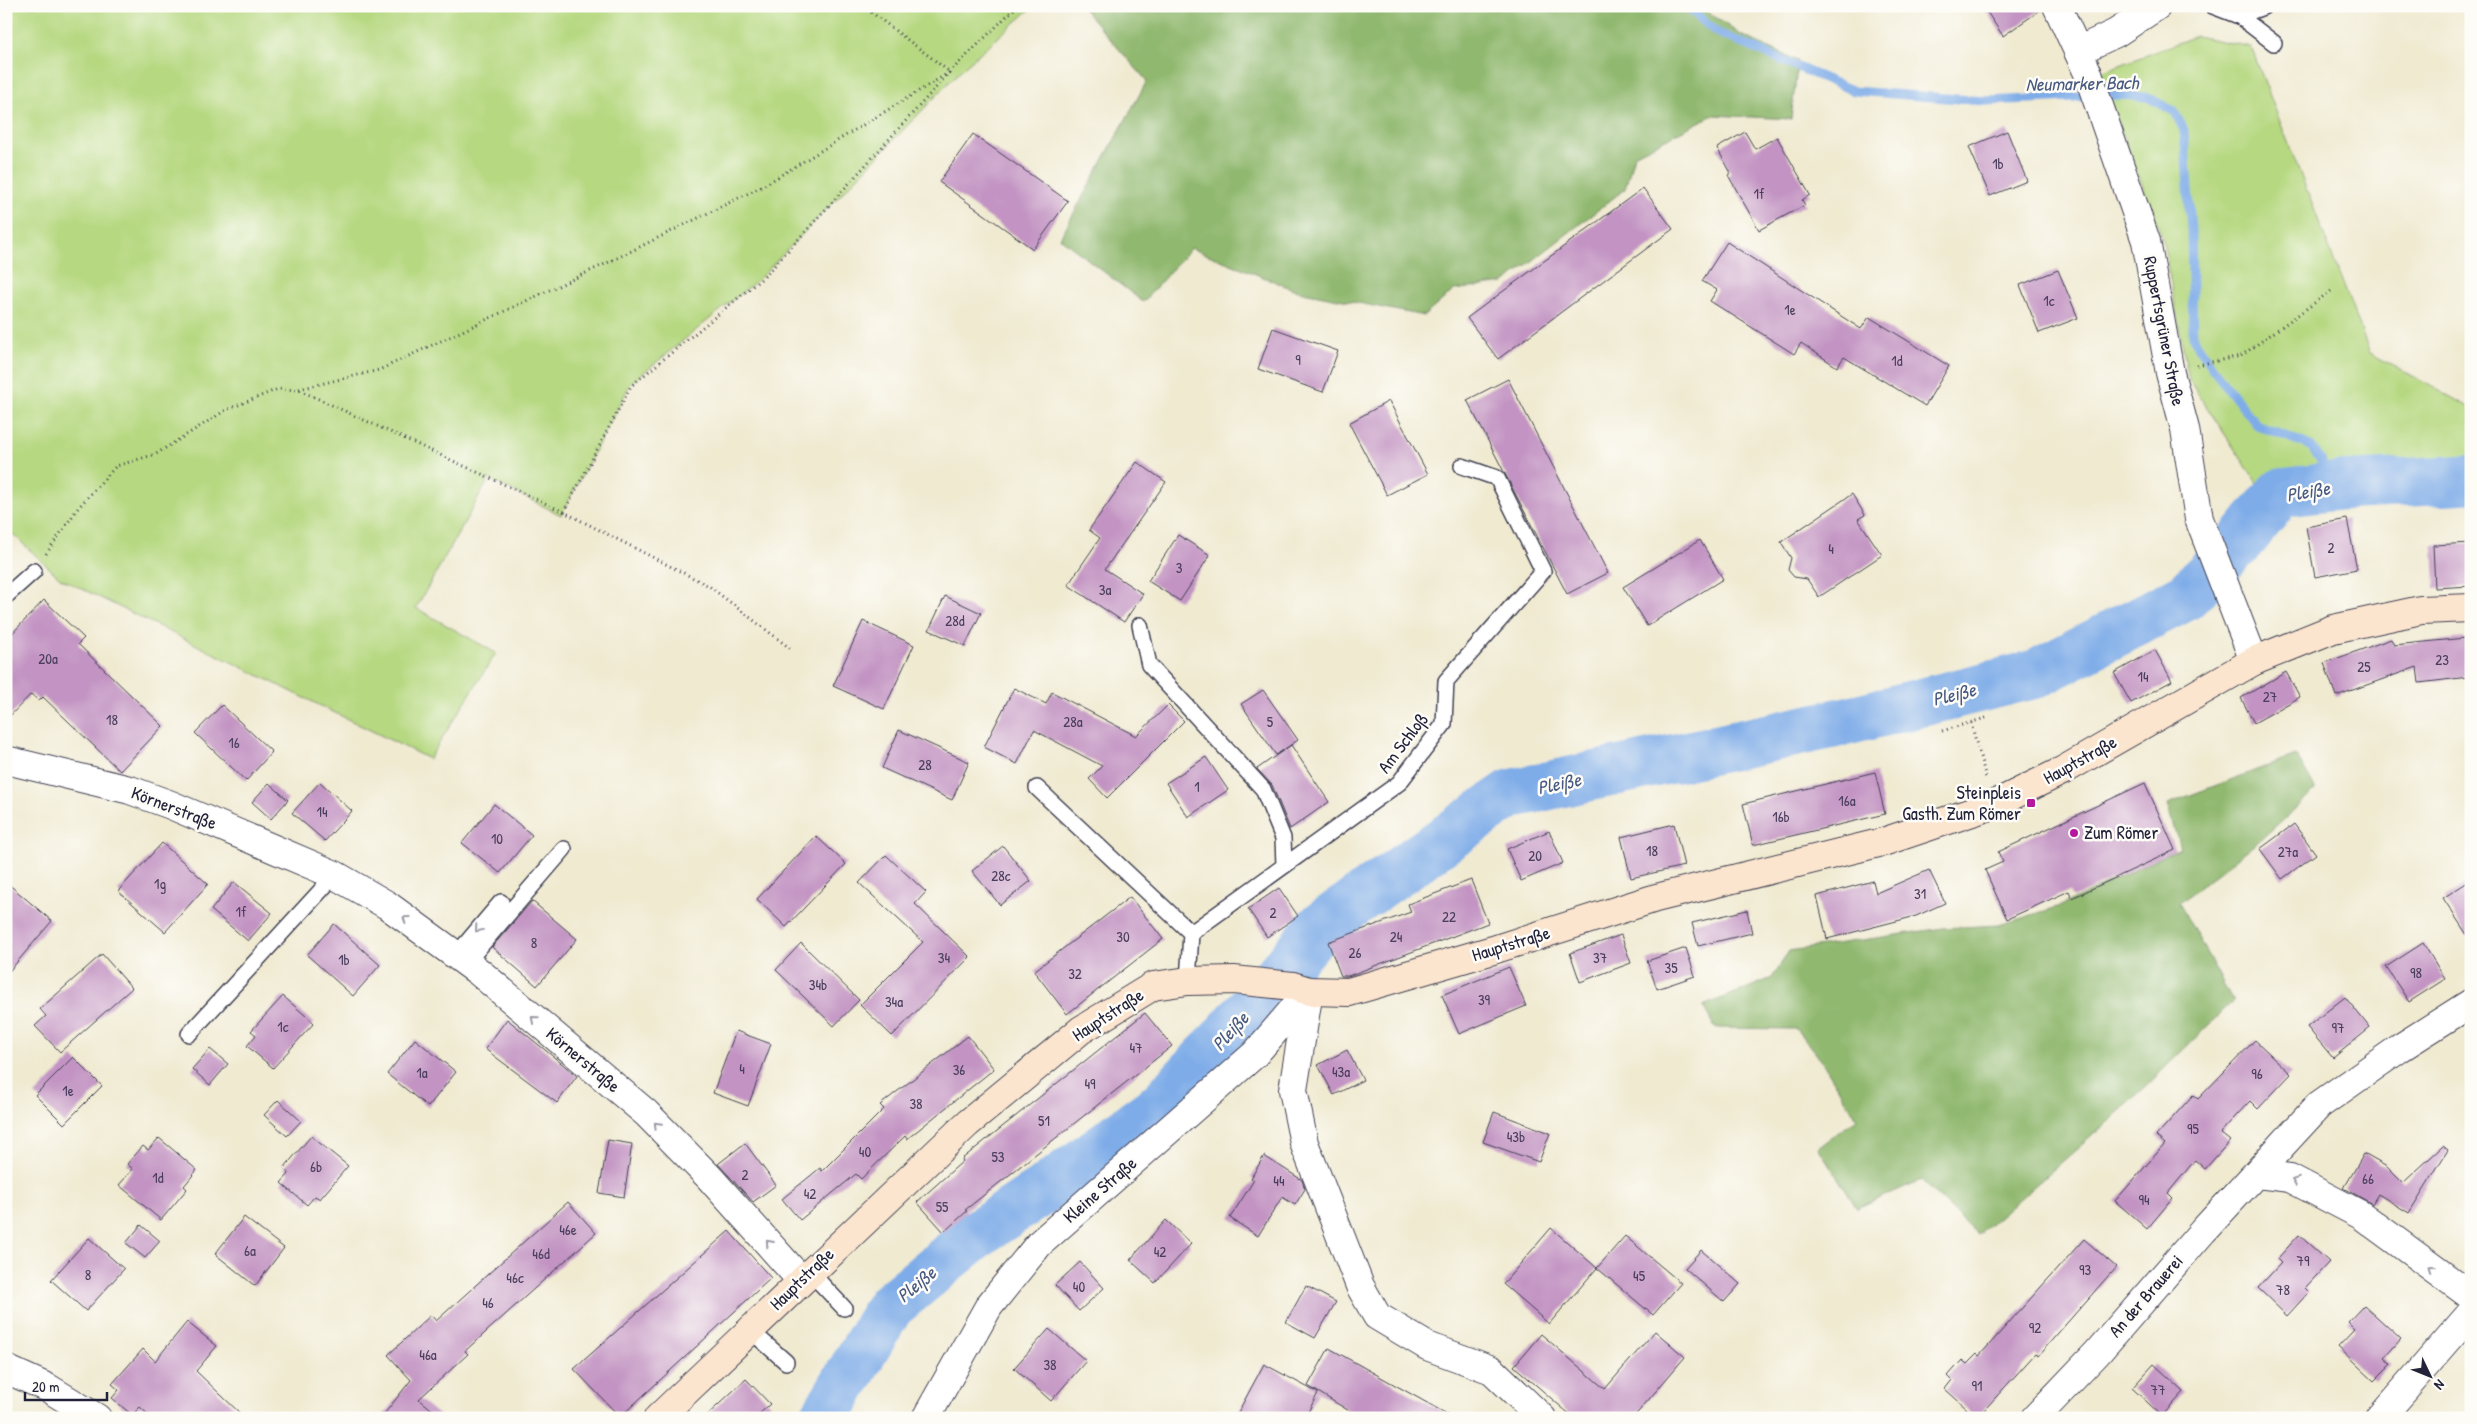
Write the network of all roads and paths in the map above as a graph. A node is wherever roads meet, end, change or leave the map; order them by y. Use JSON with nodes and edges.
{"nodes":[{"id":1,"x":863,"y":6,"type":"edge"},
{"id":2,"x":1017,"y":6,"type":"edge"},
{"id":3,"x":2057,"y":6,"type":"edge"},
{"id":4,"x":2157,"y":6,"type":"edge"},
{"id":5,"x":2213,"y":6,"type":"edge"},
{"id":6,"x":2263,"y":7,"type":"edge"},
{"id":7,"x":2239,"y":16,"type":"junction"},
{"id":8,"x":2274,"y":43,"type":"dead end"},
{"id":9,"x":2083,"y":61,"type":"junction"},
{"id":10,"x":950,"y":72,"type":"junction"},
{"id":11,"x":2332,"y":291,"type":"dead end"},
{"id":12,"x":2192,"y":366,"type":"dead end"},
{"id":13,"x":299,"y":390,"type":"junction"},
{"id":14,"x":1462,"y":466,"type":"dead end"},
{"id":15,"x":564,"y":512,"type":"junction"},
{"id":16,"x":34,"y":571,"type":"joint"},
{"id":17,"x":6,"y":596,"type":"edge"},
{"id":18,"x":2471,"y":608,"type":"edge"},
{"id":19,"x":1140,"y":625,"type":"dead end"},
{"id":20,"x":791,"y":649,"type":"dead end"},
{"id":21,"x":2254,"y":661,"type":"junction"},
{"id":22,"x":1989,"y":717,"type":"dead end"},
{"id":23,"x":1971,"y":723,"type":"junction"},
{"id":24,"x":1942,"y":731,"type":"dead end"},
{"id":25,"x":6,"y":760,"type":"edge"},
{"id":26,"x":1037,"y":788,"type":"dead end"},
{"id":27,"x":1994,"y":805,"type":"junction"},
{"id":28,"x":564,"y":849,"type":"dead end"},
{"id":29,"x":1284,"y":866,"type":"junction"},
{"id":30,"x":335,"y":875,"type":"junction"},
{"id":31,"x":501,"y":902,"type":"dead end"},
{"id":32,"x":1191,"y":933,"type":"junction"},
{"id":33,"x":461,"y":959,"type":"junction"},
{"id":34,"x":1188,"y":981,"type":"junction"},
{"id":35,"x":1301,"y":989,"type":"junction"},
{"id":36,"x":2471,"y":1003,"type":"edge"},
{"id":37,"x":189,"y":1034,"type":"dead end"},
{"id":38,"x":2256,"y":1174,"type":"junction"},
{"id":39,"x":805,"y":1276,"type":"junction"},
{"id":40,"x":2471,"y":1296,"type":"edge"},
{"id":41,"x":844,"y":1308,"type":"dead end"},
{"id":42,"x":2471,"y":1313,"type":"edge"},
{"id":43,"x":750,"y":1330,"type":"junction"},
{"id":44,"x":786,"y":1362,"type":"dead end"},
{"id":45,"x":6,"y":1369,"type":"edge"},
{"id":46,"x":97,"y":1418,"type":"edge"},
{"id":47,"x":658,"y":1418,"type":"edge"},
{"id":48,"x":926,"y":1418,"type":"edge"},
{"id":49,"x":1542,"y":1418,"type":"edge"},
{"id":50,"x":2035,"y":1418,"type":"edge"},
{"id":51,"x":2380,"y":1418,"type":"edge"}],
"edges":[{"from":1,"to":10,"type":"path"},
{"from":2,"to":10,"type":"path"},
{"from":3,"to":9,"type":"street","name":"Ruppertsgrüner Straße"},
{"from":4,"to":9,"type":"street"},
{"from":5,"to":7,"type":"lane"},
{"from":6,"to":7,"type":"lane"},
{"from":7,"to":8,"type":"lane"},
{"from":9,"to":21,"type":"street","name":"Ruppertsgrüner Straße"},
{"from":10,"to":13,"type":"path"},
{"from":10,"to":15,"type":"path"},
{"from":11,"to":12,"type":"path"},
{"from":13,"to":15,"type":"path"},
{"from":13,"to":16,"type":"path"},
{"from":14,"to":29,"type":"lane","name":"Am Schloß"},
{"from":15,"to":20,"type":"path"},
{"from":16,"to":17,"type":"lane"},
{"from":18,"to":21,"type":"main road","name":"Hauptstraße"},
{"from":19,"to":29,"type":"lane"},
{"from":21,"to":27,"type":"main road","name":"Hauptstraße"},
{"from":22,"to":23,"type":"path"},
{"from":23,"to":24,"type":"path"},
{"from":23,"to":27,"type":"path"},
{"from":25,"to":30,"type":"street","name":"Körnerstraße"},
{"from":26,"to":32,"type":"lane"},
{"from":27,"to":35,"type":"main road","name":"Hauptstraße"},
{"from":28,"to":33,"type":"lane"},
{"from":29,"to":32,"type":"lane","name":"Am Schloß"},
{"from":33,"to":30,"type":"street","name":"Körnerstraße","one_way":true},
{"from":30,"to":37,"type":"lane"},
{"from":31,"to":33,"type":"lane","one_way":true},
{"from":32,"to":34,"type":"lane"},
{"from":39,"to":33,"type":"street","name":"Körnerstraße","one_way":true},
{"from":34,"to":35,"type":"main road","name":"Hauptstraße"},
{"from":34,"to":39,"type":"main road","name":"Hauptstraße"},
{"from":35,"to":48,"type":"street","name":"Kleine Straße"},
{"from":35,"to":49,"type":"street"},
{"from":36,"to":38,"type":"street","name":"An der Brauerei"},
{"from":40,"to":38,"type":"street","one_way":true},
{"from":38,"to":50,"type":"street","name":"An der Brauerei"},
{"from":39,"to":41,"type":"lane"},
{"from":39,"to":43,"type":"main road","name":"Hauptstraße"},
{"from":42,"to":51,"type":"street"},
{"from":43,"to":44,"type":"lane"},
{"from":43,"to":47,"type":"main road","name":"Hauptstraße"},
{"from":45,"to":46,"type":"street"}]}
